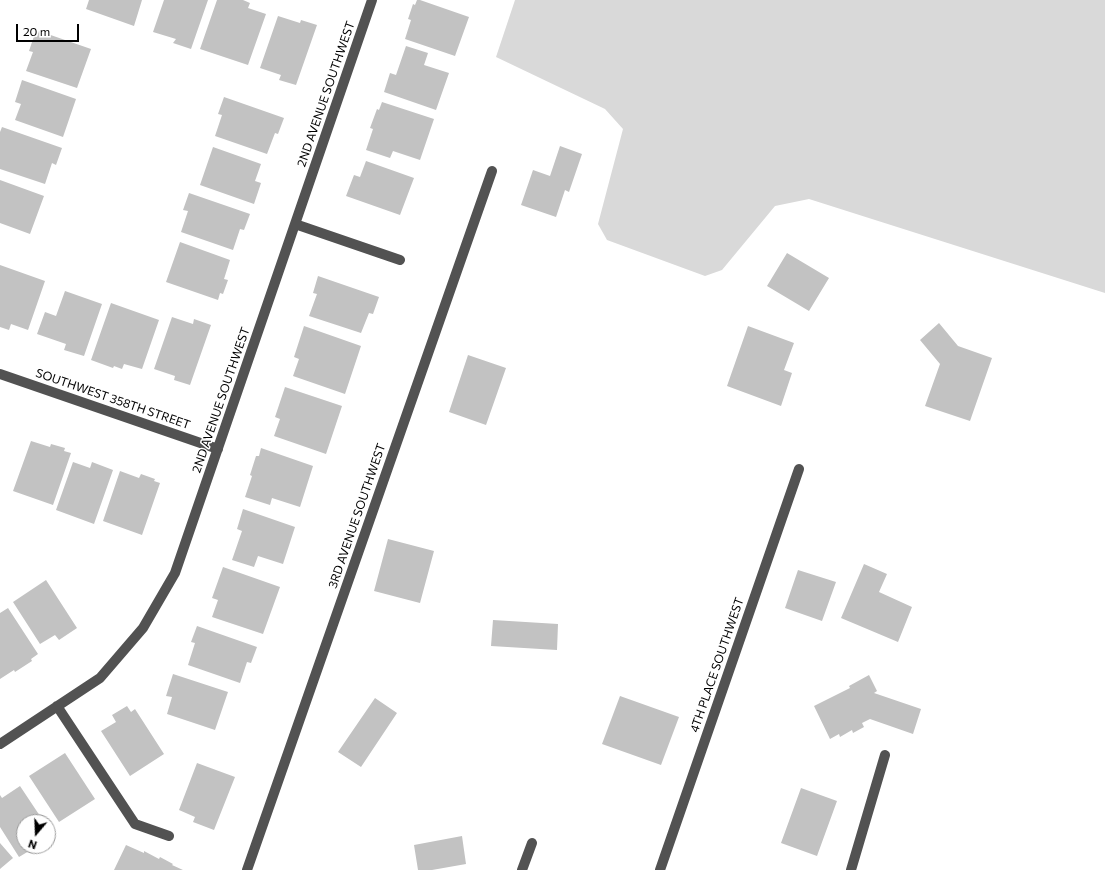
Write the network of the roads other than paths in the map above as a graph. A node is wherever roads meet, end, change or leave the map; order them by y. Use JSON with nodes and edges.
{"nodes":[{"id":1,"x":372,"y":0,"type":"edge"},
{"id":2,"x":492,"y":171,"type":"dead end"},
{"id":3,"x":295,"y":224,"type":"junction"},
{"id":4,"x":400,"y":260,"type":"dead end"},
{"id":5,"x":0,"y":374,"type":"edge"},
{"id":6,"x":218,"y":449,"type":"junction"},
{"id":7,"x":799,"y":469,"type":"dead end"},
{"id":8,"x":57,"y":706,"type":"junction"},
{"id":9,"x":0,"y":744,"type":"edge"},
{"id":10,"x":885,"y":755,"type":"dead end"},
{"id":11,"x":169,"y":836,"type":"dead end"},
{"id":12,"x":532,"y":843,"type":"dead end"},
{"id":13,"x":247,"y":870,"type":"edge"},
{"id":14,"x":522,"y":870,"type":"edge"},
{"id":15,"x":660,"y":870,"type":"edge"},
{"id":16,"x":851,"y":870,"type":"edge"}],
"edges":[{"from":1,"to":3,"type":"street","name":"2ND AVENUE SOUTHWEST"},
{"from":2,"to":13,"type":"street","name":"3RD AVENUE SOUTHWEST"},
{"from":3,"to":4,"type":"street"},
{"from":3,"to":6,"type":"street","name":"2ND AVENUE SOUTHWEST"},
{"from":5,"to":6,"type":"street","name":"SOUTHWEST 358TH STREET"},
{"from":6,"to":8,"type":"street","name":"2ND AVENUE SOUTHWEST"},
{"from":7,"to":15,"type":"street","name":"4TH PLACE SOUTHWEST"},
{"from":8,"to":9,"type":"street","name":"2ND AVENUE SOUTHWEST"},
{"from":8,"to":11,"type":"street"},
{"from":10,"to":16,"type":"street"},
{"from":12,"to":14,"type":"street"}]}
